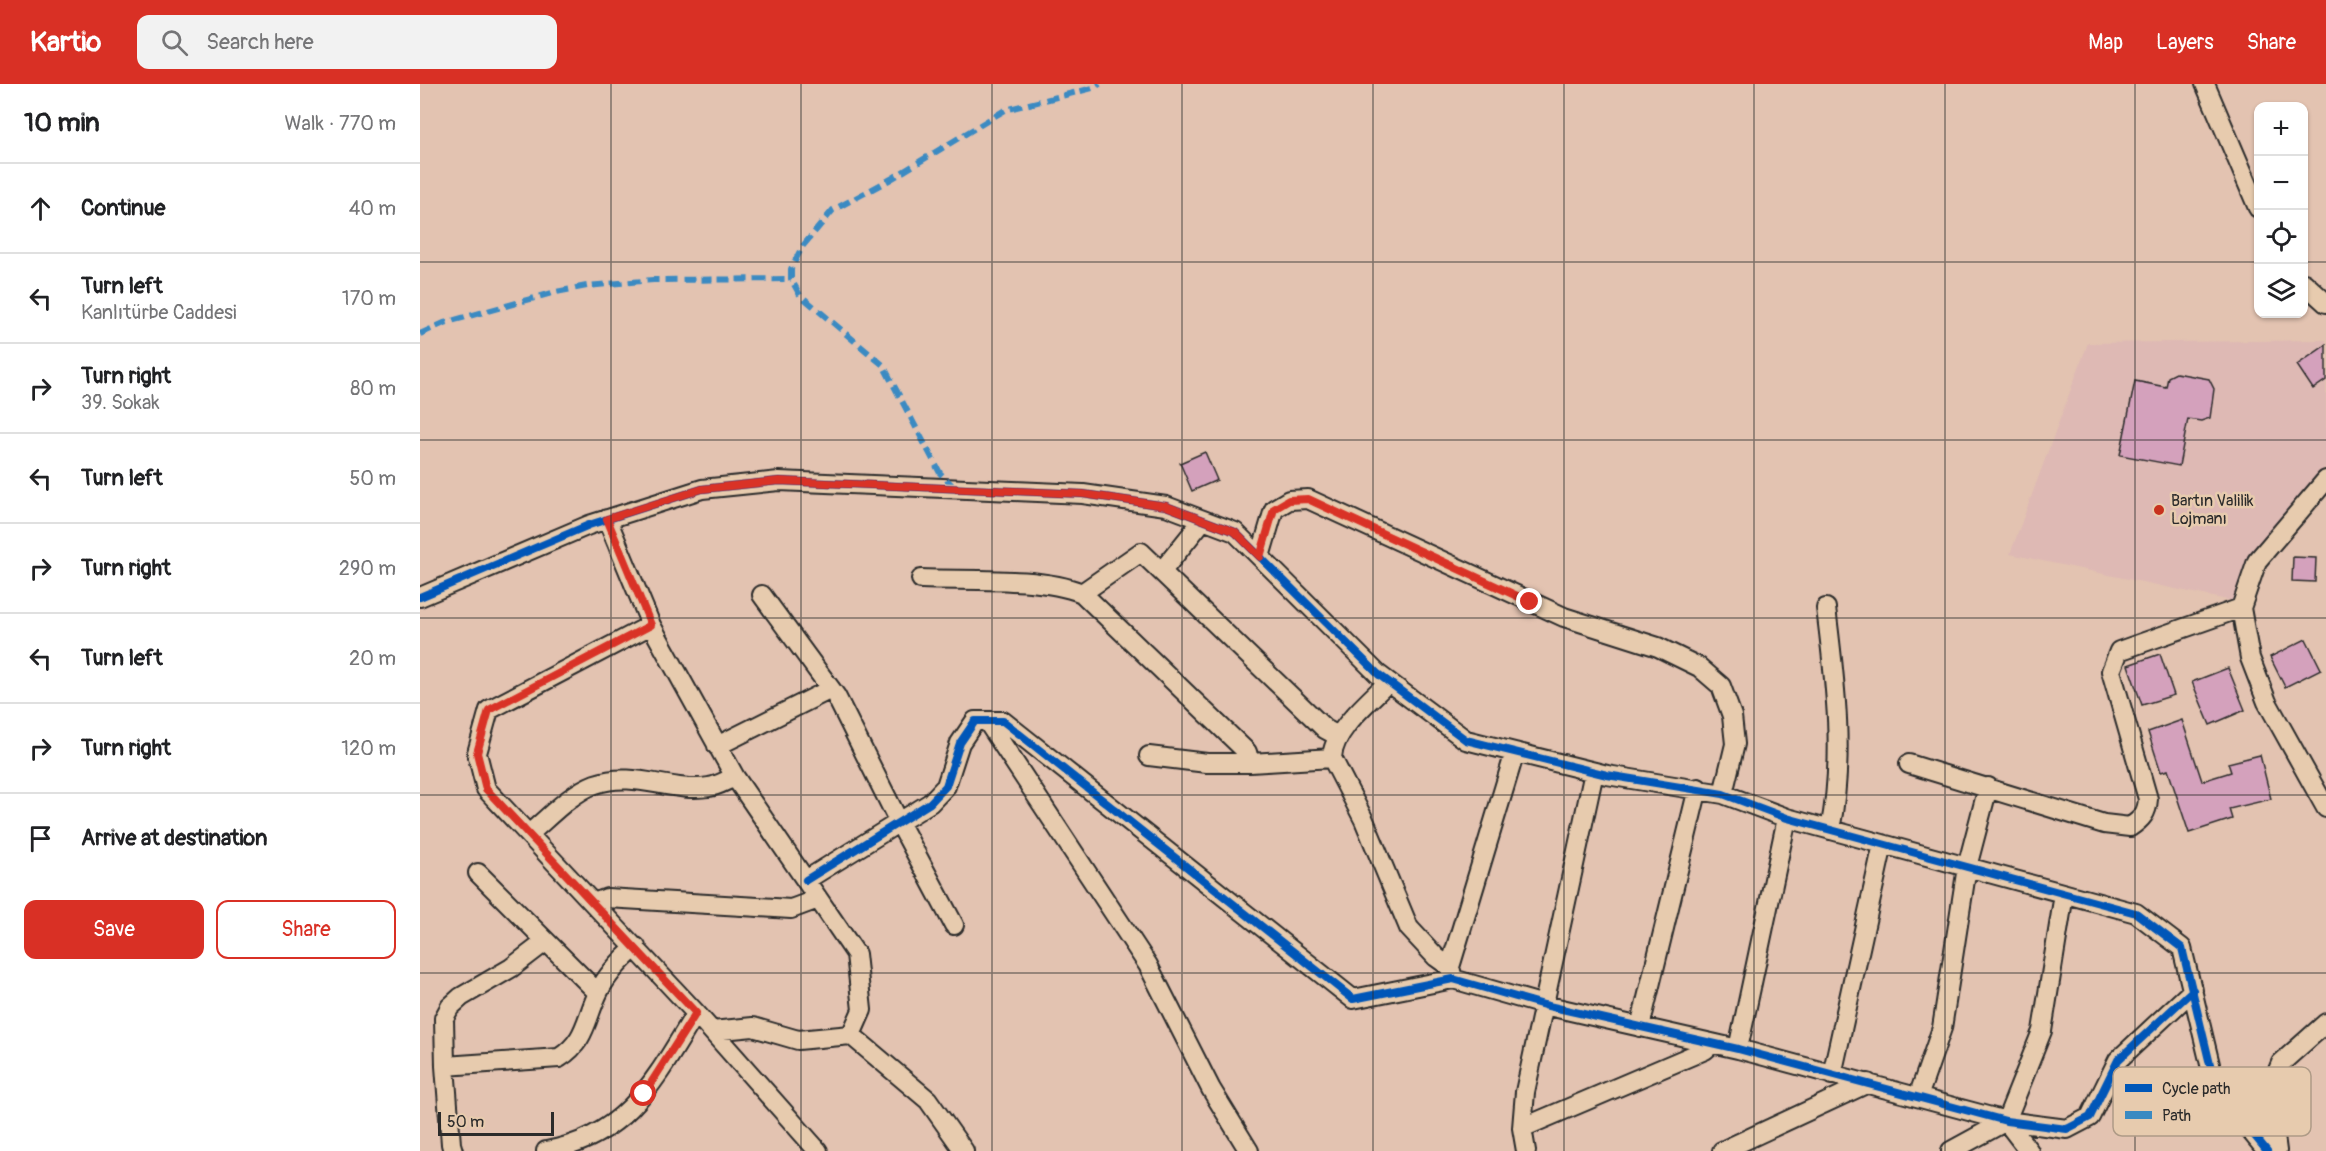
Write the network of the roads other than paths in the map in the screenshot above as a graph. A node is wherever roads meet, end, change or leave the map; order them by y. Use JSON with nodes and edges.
{"nodes":[{"id":1,"x":2205,"y":84,"type":"edge"},
{"id":2,"x":2254,"y":197,"type":"edge"},
{"id":3,"x":2308,"y":287,"type":"edge"},
{"id":4,"x":2326,"y":303,"type":"edge"},
{"id":5,"x":2326,"y":480,"type":"edge"},
{"id":6,"x":607,"y":519,"type":"junction"},
{"id":7,"x":1203,"y":520,"type":"junction"},
{"id":8,"x":1260,"y":557,"type":"junction"},
{"id":9,"x":1162,"y":572,"type":"junction"},
{"id":10,"x":921,"y":579,"type":"dead end"},
{"id":11,"x":1082,"y":593,"type":"junction"},
{"id":12,"x":762,"y":595,"type":"dead end"},
{"id":13,"x":420,"y":597,"type":"edge"},
{"id":14,"x":1826,"y":608,"type":"dead end"},
{"id":15,"x":2241,"y":608,"type":"junction"},
{"id":16,"x":651,"y":625,"type":"junction"},
{"id":17,"x":1388,"y":682,"type":"junction"},
{"id":18,"x":831,"y":689,"type":"junction"},
{"id":19,"x":987,"y":721,"type":"junction"},
{"id":20,"x":1338,"y":736,"type":"junction"},
{"id":21,"x":717,"y":746,"type":"junction"},
{"id":22,"x":1515,"y":752,"type":"junction"},
{"id":23,"x":1149,"y":756,"type":"dead end"},
{"id":24,"x":1332,"y":758,"type":"junction"},
{"id":25,"x":1250,"y":763,"type":"junction"},
{"id":26,"x":1909,"y":764,"type":"dead end"},
{"id":27,"x":1594,"y":772,"type":"junction"},
{"id":28,"x":735,"y":777,"type":"junction"},
{"id":29,"x":1988,"y":787,"type":"junction"},
{"id":30,"x":1698,"y":788,"type":"junction"},
{"id":31,"x":1723,"y":794,"type":"junction"},
{"id":32,"x":2326,"y":808,"type":"edge"},
{"id":33,"x":1787,"y":818,"type":"junction"},
{"id":34,"x":899,"y":822,"type":"junction"},
{"id":35,"x":1830,"y":830,"type":"junction"},
{"id":36,"x":529,"y":834,"type":"junction"},
{"id":37,"x":1883,"y":844,"type":"junction"},
{"id":38,"x":1967,"y":867,"type":"junction"},
{"id":39,"x":478,"y":873,"type":"dead end"},
{"id":40,"x":806,"y":880,"type":"junction"},
{"id":41,"x":2064,"y":894,"type":"junction"},
{"id":42,"x":818,"y":899,"type":"junction"},
{"id":43,"x":594,"y":903,"type":"junction"},
{"id":44,"x":954,"y":925,"type":"dead end"},
{"id":45,"x":545,"y":942,"type":"junction"},
{"id":46,"x":636,"y":947,"type":"junction"},
{"id":47,"x":1451,"y":973,"type":"junction"},
{"id":48,"x":2193,"y":990,"type":"junction"},
{"id":49,"x":598,"y":993,"type":"junction"},
{"id":50,"x":1544,"y":1005,"type":"junction"},
{"id":51,"x":696,"y":1013,"type":"junction"},
{"id":52,"x":2326,"y":1023,"type":"edge"},
{"id":53,"x":1640,"y":1027,"type":"junction"},
{"id":54,"x":712,"y":1031,"type":"junction"},
{"id":55,"x":851,"y":1035,"type":"junction"},
{"id":56,"x":1712,"y":1044,"type":"junction"},
{"id":57,"x":1738,"y":1049,"type":"junction"},
{"id":58,"x":445,"y":1066,"type":"junction"},
{"id":59,"x":2115,"y":1067,"type":"edge"},
{"id":60,"x":2211,"y":1067,"type":"edge"},
{"id":61,"x":2279,"y":1067,"type":"edge"},
{"id":62,"x":2113,"y":1070,"type":"edge"},
{"id":63,"x":1832,"y":1075,"type":"junction"},
{"id":64,"x":1868,"y":1083,"type":"junction"},
{"id":65,"x":1918,"y":1096,"type":"junction"},
{"id":66,"x":2006,"y":1121,"type":"junction"},
{"id":67,"x":1522,"y":1128,"type":"junction"},
{"id":68,"x":2255,"y":1136,"type":"edge"},
{"id":69,"x":2275,"y":1136,"type":"edge"},
{"id":70,"x":453,"y":1151,"type":"edge"},
{"id":71,"x":546,"y":1151,"type":"edge"},
{"id":72,"x":818,"y":1151,"type":"edge"},
{"id":73,"x":964,"y":1151,"type":"edge"},
{"id":74,"x":1249,"y":1151,"type":"edge"},
{"id":75,"x":1526,"y":1151,"type":"edge"},
{"id":76,"x":1722,"y":1151,"type":"edge"},
{"id":77,"x":1950,"y":1151,"type":"edge"},
{"id":78,"x":2029,"y":1151,"type":"edge"},
{"id":79,"x":2267,"y":1151,"type":"edge"},
{"id":80,"x":2277,"y":1151,"type":"edge"}],
"edges":[{"from":1,"to":2,"type":"street"},
{"from":3,"to":4,"type":"street"},
{"from":5,"to":15,"type":"street"},
{"from":6,"to":7,"type":"street"},
{"from":6,"to":13,"type":"street"},
{"from":6,"to":16,"type":"street"},
{"from":7,"to":8,"type":"street"},
{"from":7,"to":9,"type":"street"},
{"from":8,"to":17,"type":"street"},
{"from":8,"to":31,"type":"street"},
{"from":9,"to":11,"type":"street"},
{"from":9,"to":20,"type":"street"},
{"from":10,"to":11,"type":"street"},
{"from":11,"to":25,"type":"street"},
{"from":12,"to":18,"type":"street"},
{"from":14,"to":35,"type":"street"},
{"from":15,"to":29,"type":"street"},
{"from":15,"to":32,"type":"street"},
{"from":16,"to":21,"type":"street"},
{"from":16,"to":36,"type":"street"},
{"from":17,"to":20,"type":"street"},
{"from":17,"to":22,"type":"street"},
{"from":18,"to":21,"type":"street"},
{"from":18,"to":34,"type":"street"},
{"from":19,"to":34,"type":"street"},
{"from":19,"to":47,"type":"street"},
{"from":19,"to":74,"type":"street"},
{"from":20,"to":24,"type":"street"},
{"from":21,"to":28,"type":"street"},
{"from":22,"to":27,"type":"street"},
{"from":22,"to":47,"type":"street"},
{"from":23,"to":25,"type":"street"},
{"from":24,"to":25,"type":"street"},
{"from":24,"to":47,"type":"street"},
{"from":26,"to":29,"type":"street"},
{"from":27,"to":30,"type":"street"},
{"from":27,"to":50,"type":"street"},
{"from":28,"to":36,"type":"street"},
{"from":28,"to":40,"type":"street"},
{"from":29,"to":38,"type":"street"},
{"from":30,"to":31,"type":"street"},
{"from":30,"to":53,"type":"street"},
{"from":31,"to":33,"type":"street"},
{"from":33,"to":35,"type":"street"},
{"from":33,"to":57,"type":"street"},
{"from":34,"to":40,"type":"street"},
{"from":34,"to":44,"type":"street"},
{"from":35,"to":37,"type":"street"},
{"from":36,"to":43,"type":"street"},
{"from":37,"to":38,"type":"street"},
{"from":37,"to":63,"type":"street"},
{"from":38,"to":41,"type":"street"},
{"from":38,"to":65,"type":"street"},
{"from":39,"to":45,"type":"street"},
{"from":40,"to":42,"type":"street"},
{"from":41,"to":48,"type":"street"},
{"from":41,"to":66,"type":"street"},
{"from":42,"to":43,"type":"street"},
{"from":42,"to":55,"type":"street"},
{"from":43,"to":46,"type":"street"},
{"from":45,"to":49,"type":"street"},
{"from":45,"to":58,"type":"street"},
{"from":46,"to":49,"type":"street"},
{"from":46,"to":51,"type":"street"},
{"from":47,"to":50,"type":"street"},
{"from":48,"to":59,"type":"street"},
{"from":48,"to":60,"type":"street"},
{"from":49,"to":58,"type":"street"},
{"from":50,"to":53,"type":"street"},
{"from":50,"to":67,"type":"street"},
{"from":51,"to":54,"type":"street"},
{"from":51,"to":71,"type":"street"},
{"from":52,"to":61,"type":"street"},
{"from":53,"to":56,"type":"street"},
{"from":54,"to":55,"type":"street"},
{"from":54,"to":72,"type":"street"},
{"from":55,"to":73,"type":"street"},
{"from":56,"to":57,"type":"street"},
{"from":56,"to":67,"type":"street"},
{"from":57,"to":63,"type":"street"},
{"from":58,"to":70,"type":"street"},
{"from":62,"to":66,"type":"street"},
{"from":63,"to":64,"type":"street"},
{"from":64,"to":65,"type":"street"},
{"from":64,"to":76,"type":"street"},
{"from":65,"to":66,"type":"street"},
{"from":66,"to":77,"type":"street"},
{"from":66,"to":78,"type":"street"},
{"from":67,"to":75,"type":"street"},
{"from":68,"to":79,"type":"street"},
{"from":69,"to":80,"type":"street"}]}
